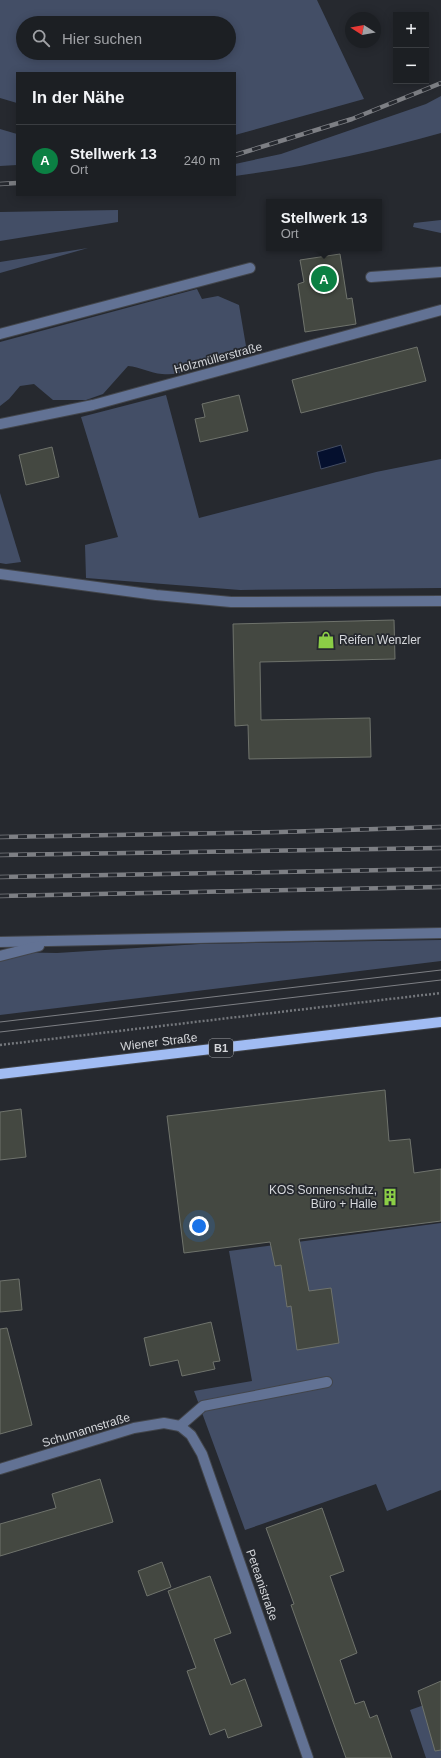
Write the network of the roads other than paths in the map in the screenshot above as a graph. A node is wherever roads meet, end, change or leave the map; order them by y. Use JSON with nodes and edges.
{"nodes":[{"id":1,"x":250,"y":268,"type":"dead end"},
{"id":2,"x":441,"y":272,"type":"edge"},
{"id":3,"x":371,"y":277,"type":"dead end"},
{"id":4,"x":441,"y":310,"type":"edge"},
{"id":5,"x":0,"y":334,"type":"edge"},
{"id":6,"x":0,"y":424,"type":"edge"},
{"id":7,"x":0,"y":574,"type":"edge"},
{"id":8,"x":441,"y":601,"type":"edge"},
{"id":9,"x":441,"y":932,"type":"edge"},
{"id":10,"x":0,"y":942,"type":"edge"},
{"id":11,"x":56,"y":942,"type":"junction"},
{"id":12,"x":0,"y":956,"type":"edge"},
{"id":13,"x":441,"y":1022,"type":"edge"},
{"id":14,"x":0,"y":1074,"type":"edge"},
{"id":15,"x":326,"y":1382,"type":"dead end"},
{"id":16,"x":180,"y":1426,"type":"junction"},
{"id":17,"x":0,"y":1469,"type":"edge"},
{"id":18,"x":308,"y":1758,"type":"edge"}],
"edges":[{"from":1,"to":5,"type":"street"},
{"from":2,"to":3,"type":"street"},
{"from":4,"to":6,"type":"street","name":"Holzmüllerstraße"},
{"from":7,"to":8,"type":"street"},
{"from":9,"to":11,"type":"street"},
{"from":10,"to":11,"type":"street"},
{"from":11,"to":12,"type":"street"},
{"from":13,"to":14,"type":"main road","name":"Wiener Straße","number":"B1"},
{"from":15,"to":16,"type":"street"},
{"from":16,"to":17,"type":"street","name":"Schumannstraße"},
{"from":16,"to":18,"type":"street","name":"Peteanistraße"}]}
